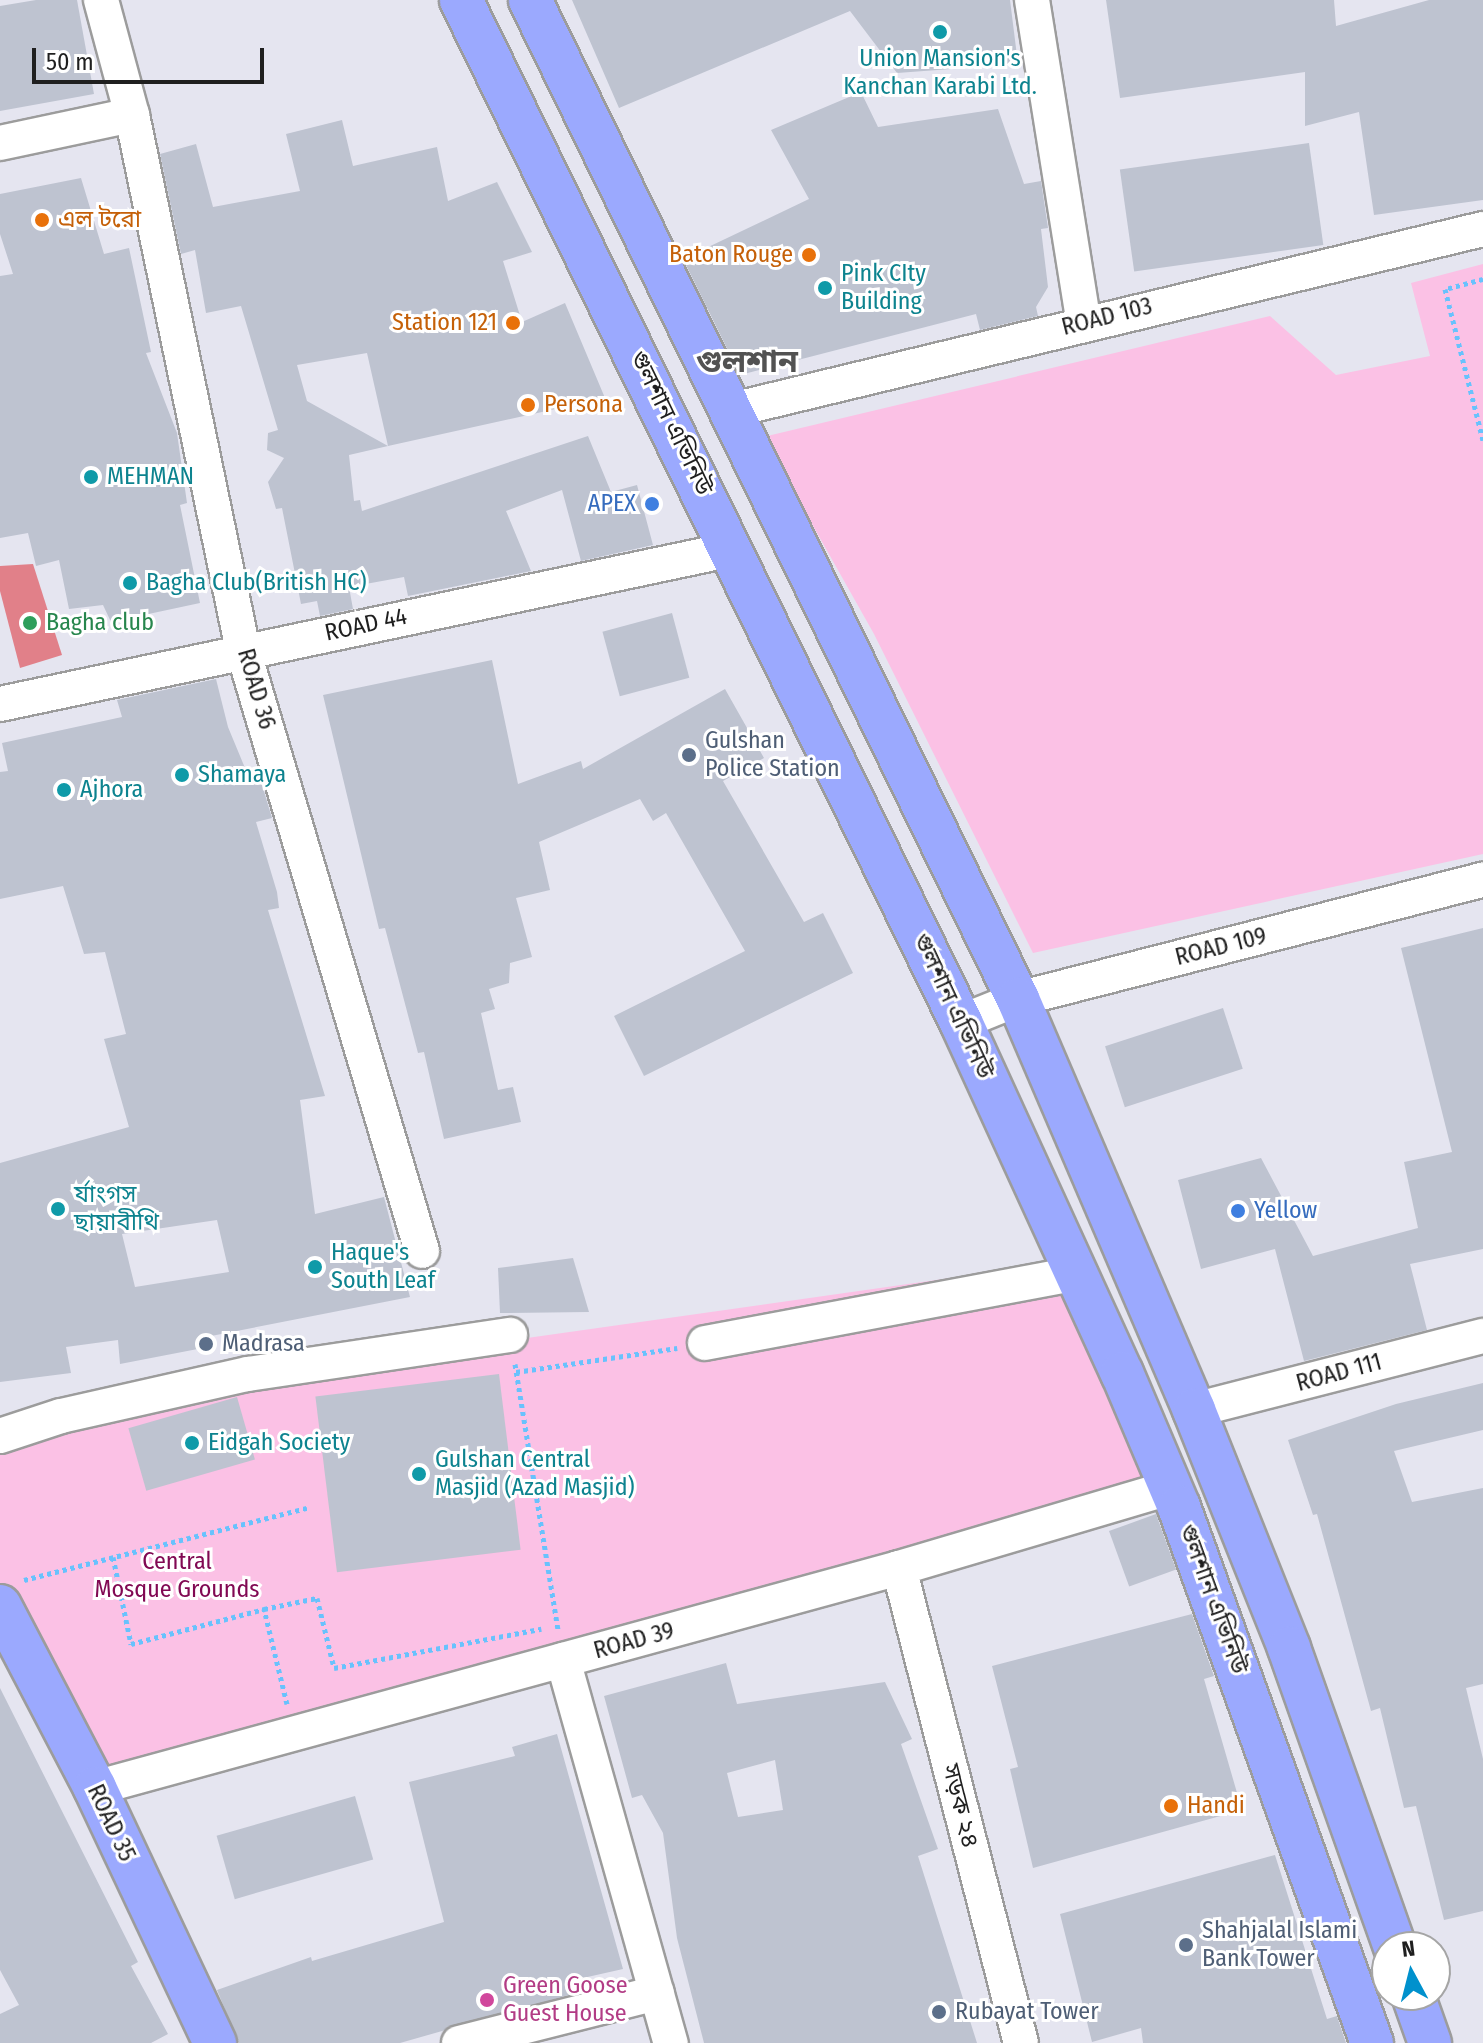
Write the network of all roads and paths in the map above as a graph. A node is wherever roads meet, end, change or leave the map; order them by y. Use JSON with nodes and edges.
{"nodes":[{"id":1,"x":101,"y":0,"type":"edge"},
{"id":2,"x":461,"y":0,"type":"edge"},
{"id":3,"x":530,"y":0,"type":"edge"},
{"id":4,"x":1032,"y":0,"type":"edge"},
{"id":5,"x":132,"y":115,"type":"junction"},
{"id":6,"x":0,"y":143,"type":"edge"},
{"id":7,"x":1483,"y":229,"type":"edge"},
{"id":8,"x":1483,"y":279,"type":"edge"},
{"id":9,"x":1084,"y":323,"type":"junction"},
{"id":10,"x":732,"y":410,"type":"junction"},
{"id":11,"x":1483,"y":440,"type":"edge"},
{"id":12,"x":733,"y":549,"type":"junction"},
{"id":13,"x":243,"y":650,"type":"junction"},
{"id":14,"x":0,"y":704,"type":"edge"},
{"id":15,"x":1483,"y":880,"type":"edge"},
{"id":16,"x":1018,"y":999,"type":"junction"},
{"id":17,"x":961,"y":1022,"type":"junction"},
{"id":18,"x":422,"y":1251,"type":"dead end"},
{"id":19,"x":1074,"y":1274,"type":"junction"},
{"id":20,"x":510,"y":1335,"type":"joint"},
{"id":21,"x":1483,"y":1336,"type":"edge"},
{"id":22,"x":705,"y":1343,"type":"joint"},
{"id":23,"x":516,"y":1372,"type":"junction"},
{"id":24,"x":1194,"y":1410,"type":"junction"},
{"id":25,"x":0,"y":1436,"type":"edge"},
{"id":26,"x":1172,"y":1487,"type":"junction"},
{"id":27,"x":307,"y":1508,"type":"dead end"},
{"id":28,"x":113,"y":1557,"type":"junction"},
{"id":29,"x":899,"y":1568,"type":"junction"},
{"id":30,"x":7,"y":1594,"type":"edge"},
{"id":31,"x":264,"y":1609,"type":"junction"},
{"id":32,"x":558,"y":1626,"type":"junction"},
{"id":33,"x":562,"y":1652,"type":"junction"},
{"id":34,"x":293,"y":1734,"type":"junction"},
{"id":35,"x":95,"y":1788,"type":"junction"},
{"id":36,"x":1389,"y":1931,"type":"edge"},
{"id":37,"x":657,"y":1993,"type":"junction"},
{"id":38,"x":1419,"y":2011,"type":"edge"},
{"id":39,"x":215,"y":2043,"type":"edge"},
{"id":40,"x":459,"y":2043,"type":"edge"},
{"id":41,"x":671,"y":2043,"type":"edge"},
{"id":42,"x":1021,"y":2043,"type":"edge"},
{"id":43,"x":1372,"y":2043,"type":"edge"},
{"id":44,"x":1430,"y":2043,"type":"edge"}],
"edges":[{"from":1,"to":5,"type":"street","name":"ROAD 36"},
{"from":2,"to":12,"type":"main road","name":"গুলশান এভিনিউ"},
{"from":3,"to":10,"type":"main road","name":"গুলশান এভিনিউ"},
{"from":4,"to":9,"type":"street"},
{"from":5,"to":6,"type":"street"},
{"from":5,"to":13,"type":"street","name":"ROAD 36"},
{"from":7,"to":9,"type":"street","name":"ROAD 103"},
{"from":8,"to":11,"type":"path"},
{"from":9,"to":10,"type":"street","name":"ROAD 103"},
{"from":10,"to":16,"type":"main road","name":"গুলশান এভিনিউ"},
{"from":12,"to":13,"type":"street","name":"ROAD 44"},
{"from":12,"to":17,"type":"main road","name":"গুলশান এভিনিউ"},
{"from":13,"to":14,"type":"street","name":"ROAD 44"},
{"from":13,"to":18,"type":"street","name":"ROAD 36"},
{"from":15,"to":16,"type":"street","name":"ROAD 109"},
{"from":16,"to":17,"type":"street","name":"ROAD 109"},
{"from":16,"to":24,"type":"main road","name":"গুলশান এভিনিউ"},
{"from":17,"to":19,"type":"main road","name":"গুলশান এভিনিউ"},
{"from":19,"to":22,"type":"street"},
{"from":19,"to":26,"type":"main road","name":"গুলশান এভিনিউ"},
{"from":20,"to":23,"type":"path"},
{"from":20,"to":25,"type":"street"},
{"from":21,"to":24,"type":"street","name":"ROAD 111"},
{"from":22,"to":23,"type":"path"},
{"from":23,"to":32,"type":"path"},
{"from":24,"to":36,"type":"main road","name":"গুলশান এভিনিউ"},
{"from":26,"to":29,"type":"street","name":"ROAD 39"},
{"from":26,"to":43,"type":"main road","name":"গুলশান এভিনিউ"},
{"from":27,"to":28,"type":"path"},
{"from":28,"to":30,"type":"path"},
{"from":28,"to":31,"type":"path"},
{"from":29,"to":33,"type":"street","name":"ROAD 39"},
{"from":29,"to":42,"type":"street","name":"সড়ক ২৪"},
{"from":30,"to":35,"type":"main road","name":"ROAD 35"},
{"from":31,"to":32,"type":"path"},
{"from":31,"to":34,"type":"path"},
{"from":32,"to":33,"type":"path"},
{"from":33,"to":34,"type":"street","name":"ROAD 39"},
{"from":33,"to":37,"type":"street"},
{"from":34,"to":35,"type":"street","name":"ROAD 39"},
{"from":35,"to":39,"type":"main road","name":"ROAD 35"},
{"from":37,"to":40,"type":"street"},
{"from":37,"to":41,"type":"street"},
{"from":38,"to":44,"type":"main road"}]}
